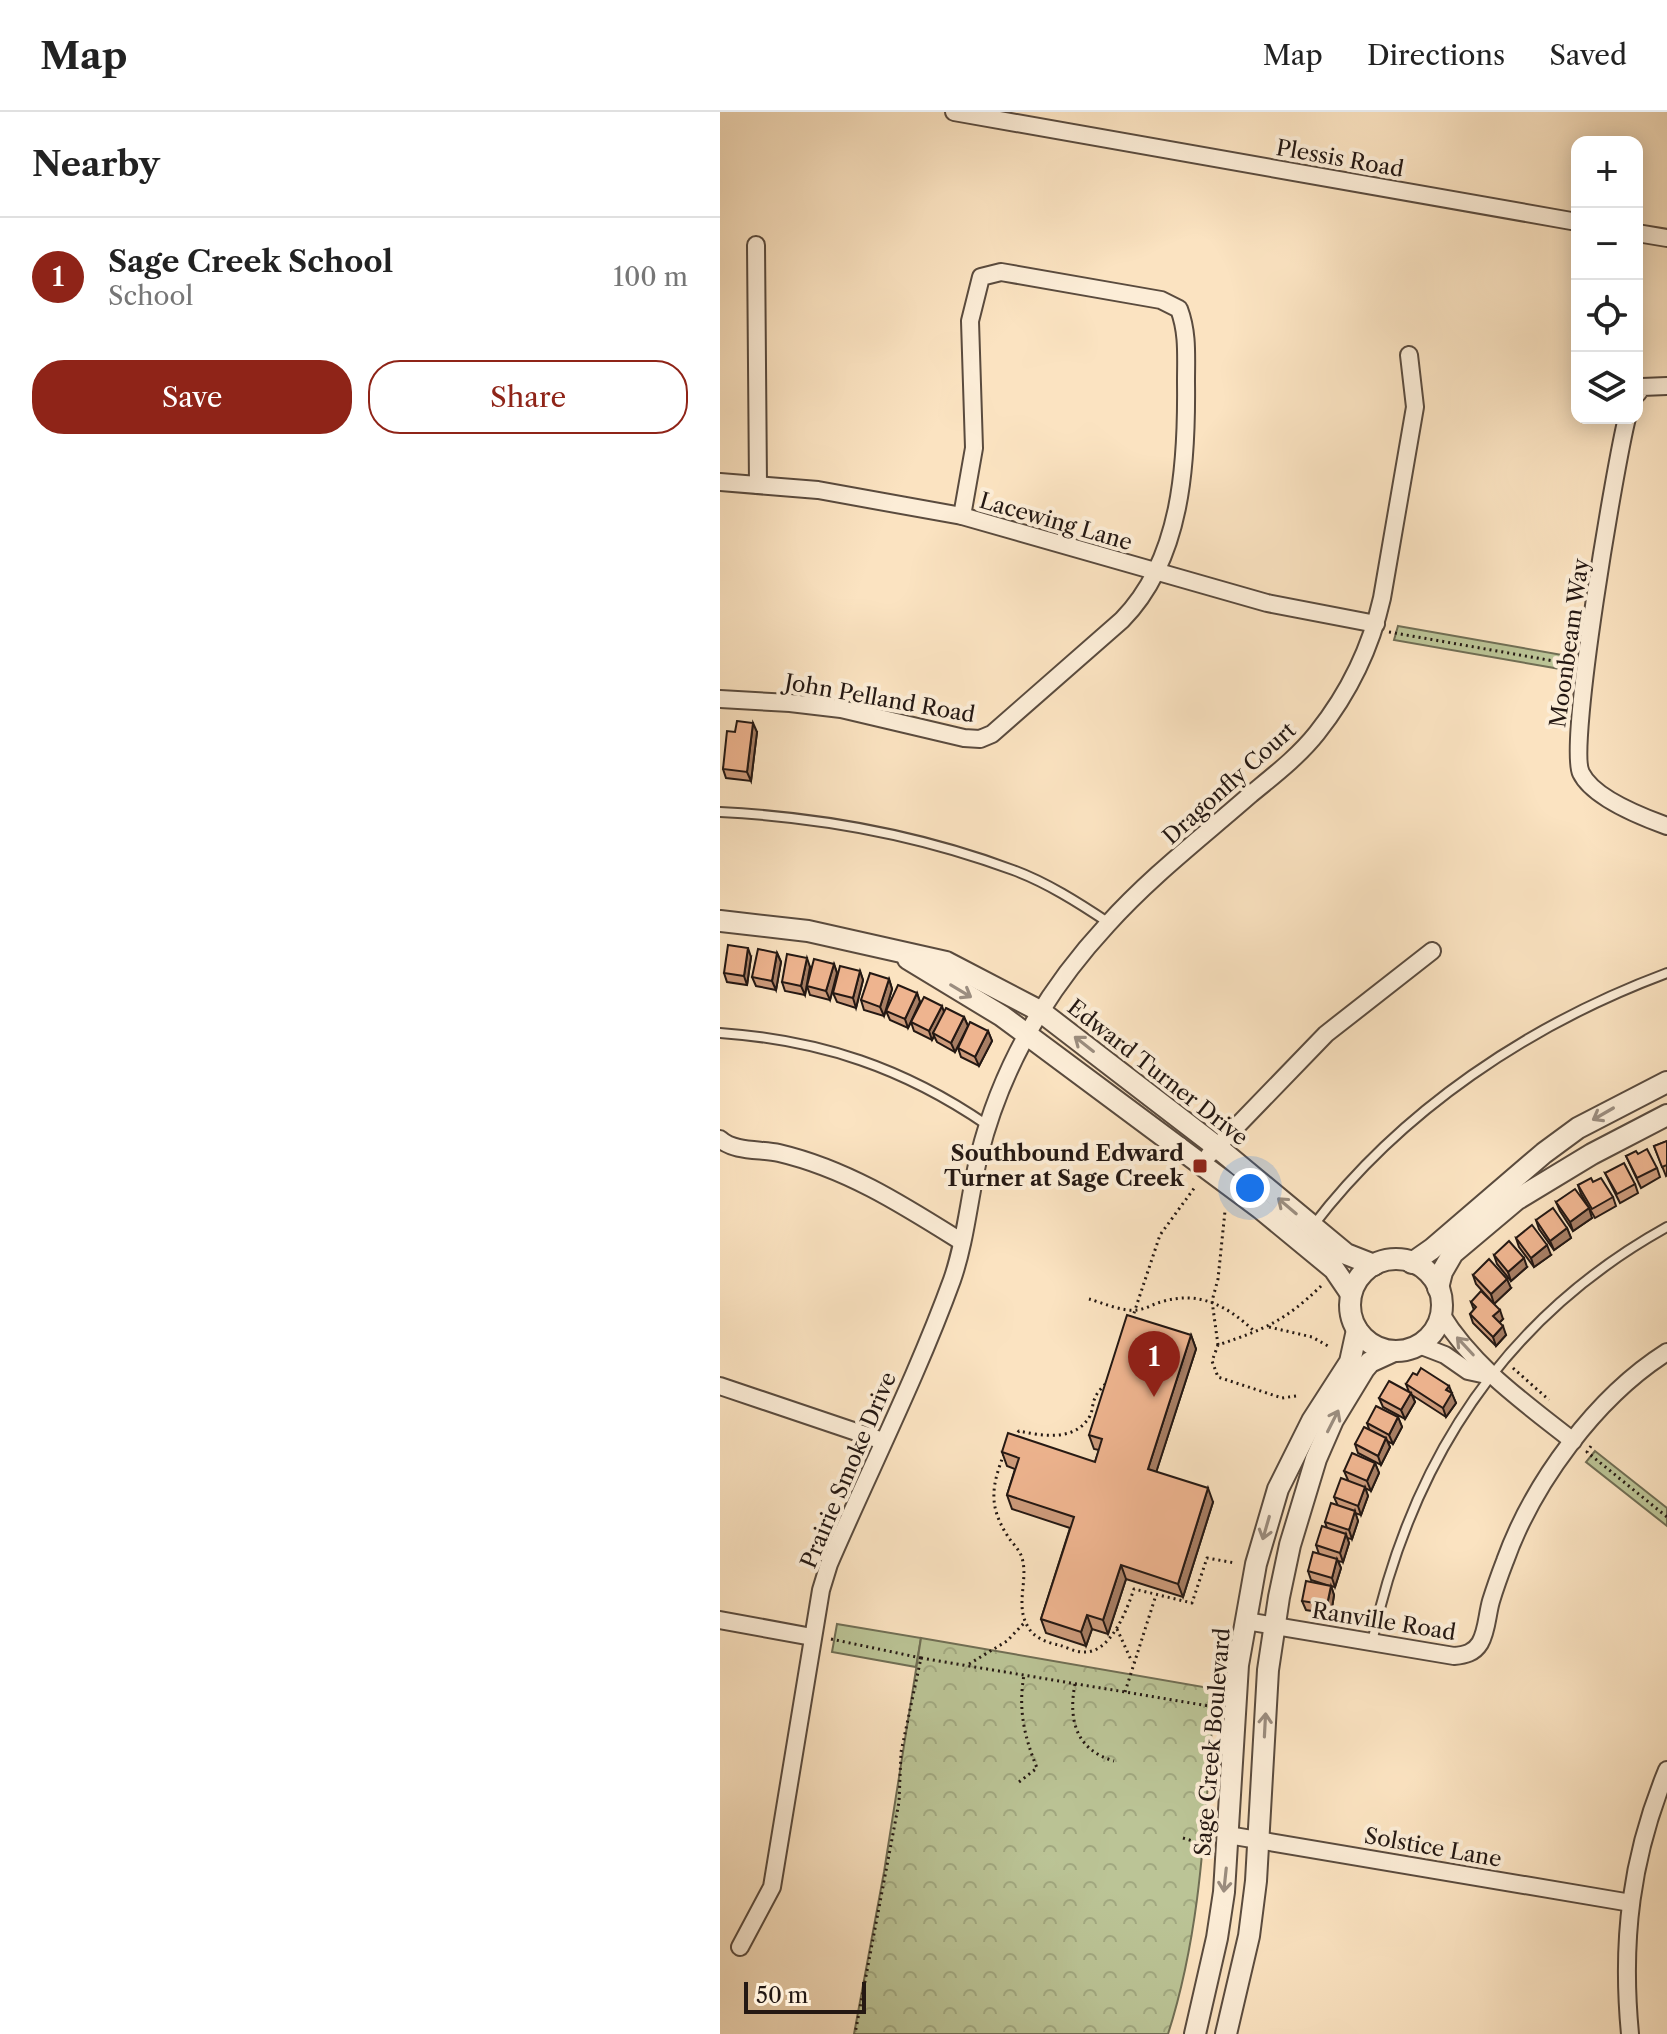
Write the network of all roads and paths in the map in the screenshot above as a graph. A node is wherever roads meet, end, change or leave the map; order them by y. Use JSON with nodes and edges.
{"nodes":[{"id":1,"x":954,"y":112,"type":"edge"},
{"id":2,"x":1571,"y":221,"type":"edge"},
{"id":3,"x":1643,"y":234,"type":"edge"},
{"id":4,"x":1667,"y":238,"type":"edge"},
{"id":5,"x":756,"y":245,"type":"dead end"},
{"id":6,"x":1409,"y":355,"type":"dead end"},
{"id":7,"x":1667,"y":386,"type":"edge"},
{"id":8,"x":1643,"y":387,"type":"edge"},
{"id":9,"x":1626,"y":424,"type":"edge"},
{"id":10,"x":720,"y":482,"type":"edge"},
{"id":11,"x":758,"y":485,"type":"junction"},
{"id":12,"x":962,"y":516,"type":"junction"},
{"id":13,"x":1157,"y":573,"type":"junction"},
{"id":14,"x":1376,"y":624,"type":"junction"},
{"id":15,"x":1586,"y":667,"type":"junction"},
{"id":16,"x":720,"y":699,"type":"edge"},
{"id":17,"x":720,"y":812,"type":"edge"},
{"id":18,"x":1667,"y":826,"type":"edge"},
{"id":19,"x":720,"y":921,"type":"edge"},
{"id":20,"x":1109,"y":923,"type":"junction"},
{"id":21,"x":1432,"y":951,"type":"dead end"},
{"id":22,"x":1667,"y":973,"type":"edge"},
{"id":23,"x":1034,"y":1021,"type":"junction"},
{"id":24,"x":720,"y":1033,"type":"edge"},
{"id":25,"x":1667,"y":1082,"type":"edge"},
{"id":26,"x":1667,"y":1115,"type":"edge"},
{"id":27,"x":987,"y":1125,"type":"junction"},
{"id":28,"x":720,"y":1139,"type":"edge"},
{"id":29,"x":1213,"y":1151,"type":"junction"},
{"id":30,"x":1195,"y":1187,"type":"dead end"},
{"id":31,"x":1225,"y":1211,"type":"dead end"},
{"id":32,"x":1667,"y":1227,"type":"edge"},
{"id":33,"x":1306,"y":1234,"type":"junction"},
{"id":34,"x":962,"y":1242,"type":"junction"},
{"id":35,"x":1412,"y":1263,"type":"junction"},
{"id":36,"x":1374,"y":1265,"type":"junction"},
{"id":37,"x":1321,"y":1286,"type":"dead end"},
{"id":38,"x":1438,"y":1288,"type":"junction"},
{"id":39,"x":1351,"y":1294,"type":"junction"},
{"id":40,"x":1089,"y":1299,"type":"dead end"},
{"id":41,"x":1212,"y":1301,"type":"junction"},
{"id":42,"x":1134,"y":1311,"type":"junction"},
{"id":43,"x":1441,"y":1314,"type":"junction"},
{"id":44,"x":1130,"y":1323,"type":"edge"},
{"id":45,"x":1269,"y":1327,"type":"junction"},
{"id":46,"x":1357,"y":1330,"type":"junction"},
{"id":47,"x":1255,"y":1332,"type":"junction"},
{"id":48,"x":1218,"y":1345,"type":"junction"},
{"id":49,"x":1419,"y":1345,"type":"junction"},
{"id":50,"x":1328,"y":1346,"type":"dead end"},
{"id":51,"x":1394,"y":1351,"type":"junction"},
{"id":52,"x":1667,"y":1352,"type":"edge"},
{"id":53,"x":1491,"y":1376,"type":"junction"},
{"id":54,"x":1107,"y":1382,"type":"edge"},
{"id":55,"x":720,"y":1386,"type":"edge"},
{"id":56,"x":1296,"y":1396,"type":"dead end"},
{"id":57,"x":883,"y":1441,"type":"junction"},
{"id":58,"x":1573,"y":1441,"type":"junction"},
{"id":59,"x":1587,"y":1452,"type":"dead end"},
{"id":60,"x":1667,"y":1517,"type":"edge"},
{"id":61,"x":1235,"y":1563,"type":"dead end"},
{"id":62,"x":1156,"y":1595,"type":"junction"},
{"id":63,"x":720,"y":1620,"type":"edge"},
{"id":64,"x":1026,"y":1621,"type":"junction"},
{"id":65,"x":1246,"y":1621,"type":"junction"},
{"id":66,"x":1274,"y":1626,"type":"junction"},
{"id":67,"x":1117,"y":1629,"type":"junction"},
{"id":68,"x":813,"y":1631,"type":"junction"},
{"id":69,"x":1372,"y":1643,"type":"junction"},
{"id":70,"x":921,"y":1658,"type":"junction"},
{"id":71,"x":1133,"y":1664,"type":"junction"},
{"id":72,"x":966,"y":1666,"type":"junction"},
{"id":73,"x":1024,"y":1675,"type":"junction"},
{"id":74,"x":1075,"y":1684,"type":"junction"},
{"id":75,"x":1125,"y":1692,"type":"junction"},
{"id":76,"x":1215,"y":1707,"type":"dead end"},
{"id":77,"x":1114,"y":1761,"type":"dead end"},
{"id":78,"x":1667,"y":1770,"type":"edge"},
{"id":79,"x":1019,"y":1782,"type":"dead end"},
{"id":80,"x":1228,"y":1835,"type":"junction"},
{"id":81,"x":1183,"y":1838,"type":"dead end"},
{"id":82,"x":1259,"y":1840,"type":"junction"},
{"id":83,"x":1206,"y":1845,"type":"dead end"},
{"id":84,"x":1631,"y":1903,"type":"junction"},
{"id":85,"x":740,"y":1947,"type":"dead end"},
{"id":86,"x":855,"y":2034,"type":"edge"},
{"id":87,"x":1195,"y":2034,"type":"edge"},
{"id":88,"x":1226,"y":2034,"type":"edge"},
{"id":89,"x":1630,"y":2034,"type":"edge"}],
"edges":[{"from":1,"to":2,"type":"street","name":"Plessis Road"},
{"from":3,"to":4,"type":"street"},
{"from":5,"to":11,"type":"street"},
{"from":6,"to":14,"type":"street","name":"Dragonfly Court"},
{"from":7,"to":8,"type":"street"},
{"from":9,"to":15,"type":"street","name":"Moonbeam Way"},
{"from":10,"to":11,"type":"street","name":"Lacewing Lane"},
{"from":11,"to":12,"type":"street","name":"Lacewing Lane"},
{"from":12,"to":13,"type":"street","name":"Lacewing Lane"},
{"from":12,"to":13,"type":"street"},
{"from":13,"to":14,"type":"street","name":"Lacewing Lane"},
{"from":13,"to":16,"type":"street","name":"John Pelland Road"},
{"from":14,"to":15,"type":"path"},
{"from":14,"to":20,"type":"street","name":"Dragonfly Court"},
{"from":15,"to":18,"type":"street","name":"Moonbeam Way"},
{"from":17,"to":20,"type":"lane"},
{"from":19,"to":23,"type":"street","name":"Edward Turner Drive"},
{"from":20,"to":23,"type":"street","name":"Dragonfly Court"},
{"from":21,"to":29,"type":"street"},
{"from":22,"to":33,"type":"lane"},
{"from":23,"to":27,"type":"street","name":"Prairie Smoke Drive"},
{"from":29,"to":23,"type":"street","name":"Edward Turner Drive","one_way":true},
{"from":23,"to":33,"type":"street","name":"Edward Turner Drive"},
{"from":24,"to":27,"type":"lane"},
{"from":25,"to":35,"type":"street","one_way":true},
{"from":26,"to":38,"type":"street"},
{"from":27,"to":34,"type":"street","name":"Prairie Smoke Drive"},
{"from":28,"to":34,"type":"street"},
{"from":33,"to":29,"type":"street","name":"Edward Turner Drive","one_way":true},
{"from":30,"to":42,"type":"path"},
{"from":31,"to":41,"type":"path"},
{"from":32,"to":53,"type":"lane"},
{"from":33,"to":36,"type":"street","name":"Edward Turner Drive"},
{"from":33,"to":39,"type":"street","name":"Edward Turner Drive"},
{"from":34,"to":57,"type":"street","name":"Prairie Smoke Drive"},
{"from":35,"to":36,"type":"street"},
{"from":35,"to":38,"type":"street"},
{"from":36,"to":39,"type":"street"},
{"from":37,"to":45,"type":"path"},
{"from":38,"to":43,"type":"street"},
{"from":39,"to":46,"type":"street"},
{"from":40,"to":42,"type":"path"},
{"from":41,"to":42,"type":"path"},
{"from":41,"to":47,"type":"path"},
{"from":41,"to":48,"type":"path"},
{"from":42,"to":44,"type":"path"},
{"from":43,"to":49,"type":"street"},
{"from":53,"to":43,"type":"street","one_way":true},
{"from":45,"to":47,"type":"path"},
{"from":45,"to":50,"type":"path"},
{"from":46,"to":51,"type":"street"},
{"from":46,"to":65,"type":"street","name":"Sage Creek Boulevard","one_way":true},
{"from":47,"to":48,"type":"path"},
{"from":48,"to":56,"type":"path"},
{"from":49,"to":51,"type":"street"},
{"from":49,"to":53,"type":"street"},
{"from":66,"to":51,"type":"street","one_way":true},
{"from":52,"to":58,"type":"street","name":"Ranville Road"},
{"from":53,"to":58,"type":"street"},
{"from":53,"to":69,"type":"lane"},
{"from":54,"to":64,"type":"path"},
{"from":55,"to":57,"type":"street"},
{"from":57,"to":68,"type":"street","name":"Prairie Smoke Drive"},
{"from":58,"to":69,"type":"street","name":"Ranville Road"},
{"from":59,"to":60,"type":"path"},
{"from":61,"to":62,"type":"path"},
{"from":62,"to":67,"type":"path"},
{"from":62,"to":71,"type":"path"},
{"from":63,"to":68,"type":"street"},
{"from":64,"to":67,"type":"path"},
{"from":64,"to":72,"type":"path"},
{"from":65,"to":66,"type":"street","name":"Ranville Road"},
{"from":65,"to":80,"type":"street","name":"Sage Creek Boulevard"},
{"from":66,"to":69,"type":"street","name":"Ranville Road"},
{"from":82,"to":66,"type":"street","one_way":true},
{"from":67,"to":71,"type":"path"},
{"from":68,"to":70,"type":"path"},
{"from":68,"to":85,"type":"street","name":"Prairie Smoke Drive"},
{"from":70,"to":72,"type":"path"},
{"from":70,"to":86,"type":"path"},
{"from":71,"to":75,"type":"path"},
{"from":72,"to":73,"type":"path"},
{"from":73,"to":74,"type":"path"},
{"from":73,"to":79,"type":"path"},
{"from":74,"to":75,"type":"path"},
{"from":74,"to":77,"type":"path"},
{"from":75,"to":76,"type":"path"},
{"from":78,"to":84,"type":"street"},
{"from":80,"to":82,"type":"street","name":"Solstice Lane"},
{"from":80,"to":87,"type":"street","name":"Sage Creek Boulevard","one_way":true},
{"from":81,"to":83,"type":"path"},
{"from":82,"to":84,"type":"street","name":"Solstice Lane"},
{"from":82,"to":88,"type":"street"},
{"from":84,"to":89,"type":"street"}]}
